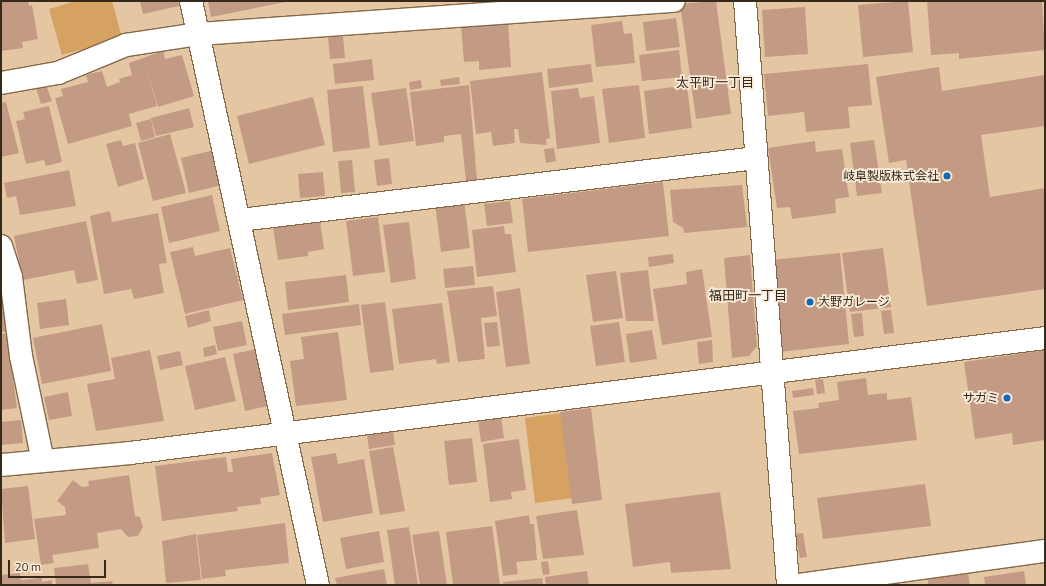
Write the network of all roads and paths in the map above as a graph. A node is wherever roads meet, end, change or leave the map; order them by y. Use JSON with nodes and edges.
{"nodes":[{"id":1,"x":191,"y":1,"type":"edge"},
{"id":2,"x":674,"y":1,"type":"edge"},
{"id":3,"x":745,"y":1,"type":"edge"},
{"id":4,"x":199,"y":34,"type":"junction"},
{"id":5,"x":1,"y":83,"type":"edge"},
{"id":6,"x":756,"y":158,"type":"junction"},
{"id":7,"x":240,"y":220,"type":"junction"},
{"id":8,"x":1,"y":246,"type":"edge"},
{"id":9,"x":1045,"y":338,"type":"edge"},
{"id":10,"x":773,"y":372,"type":"junction"},
{"id":11,"x":286,"y":431,"type":"junction"},
{"id":12,"x":43,"y":461,"type":"junction"},
{"id":13,"x":1,"y":465,"type":"edge"},
{"id":14,"x":1045,"y":551,"type":"edge"},
{"id":15,"x":318,"y":585,"type":"edge"},
{"id":16,"x":788,"y":585,"type":"edge"},
{"id":17,"x":799,"y":585,"type":"edge"}],
"edges":[{"from":1,"to":4,"type":"street"},
{"from":2,"to":4,"type":"street"},
{"from":3,"to":6,"type":"street"},
{"from":4,"to":5,"type":"street"},
{"from":4,"to":7,"type":"street"},
{"from":6,"to":7,"type":"street"},
{"from":6,"to":10,"type":"street"},
{"from":7,"to":11,"type":"street"},
{"from":8,"to":12,"type":"street"},
{"from":9,"to":10,"type":"street"},
{"from":10,"to":11,"type":"street"},
{"from":10,"to":16,"type":"street"},
{"from":11,"to":12,"type":"street"},
{"from":11,"to":15,"type":"street"},
{"from":12,"to":13,"type":"street"},
{"from":14,"to":17,"type":"street"}]}
